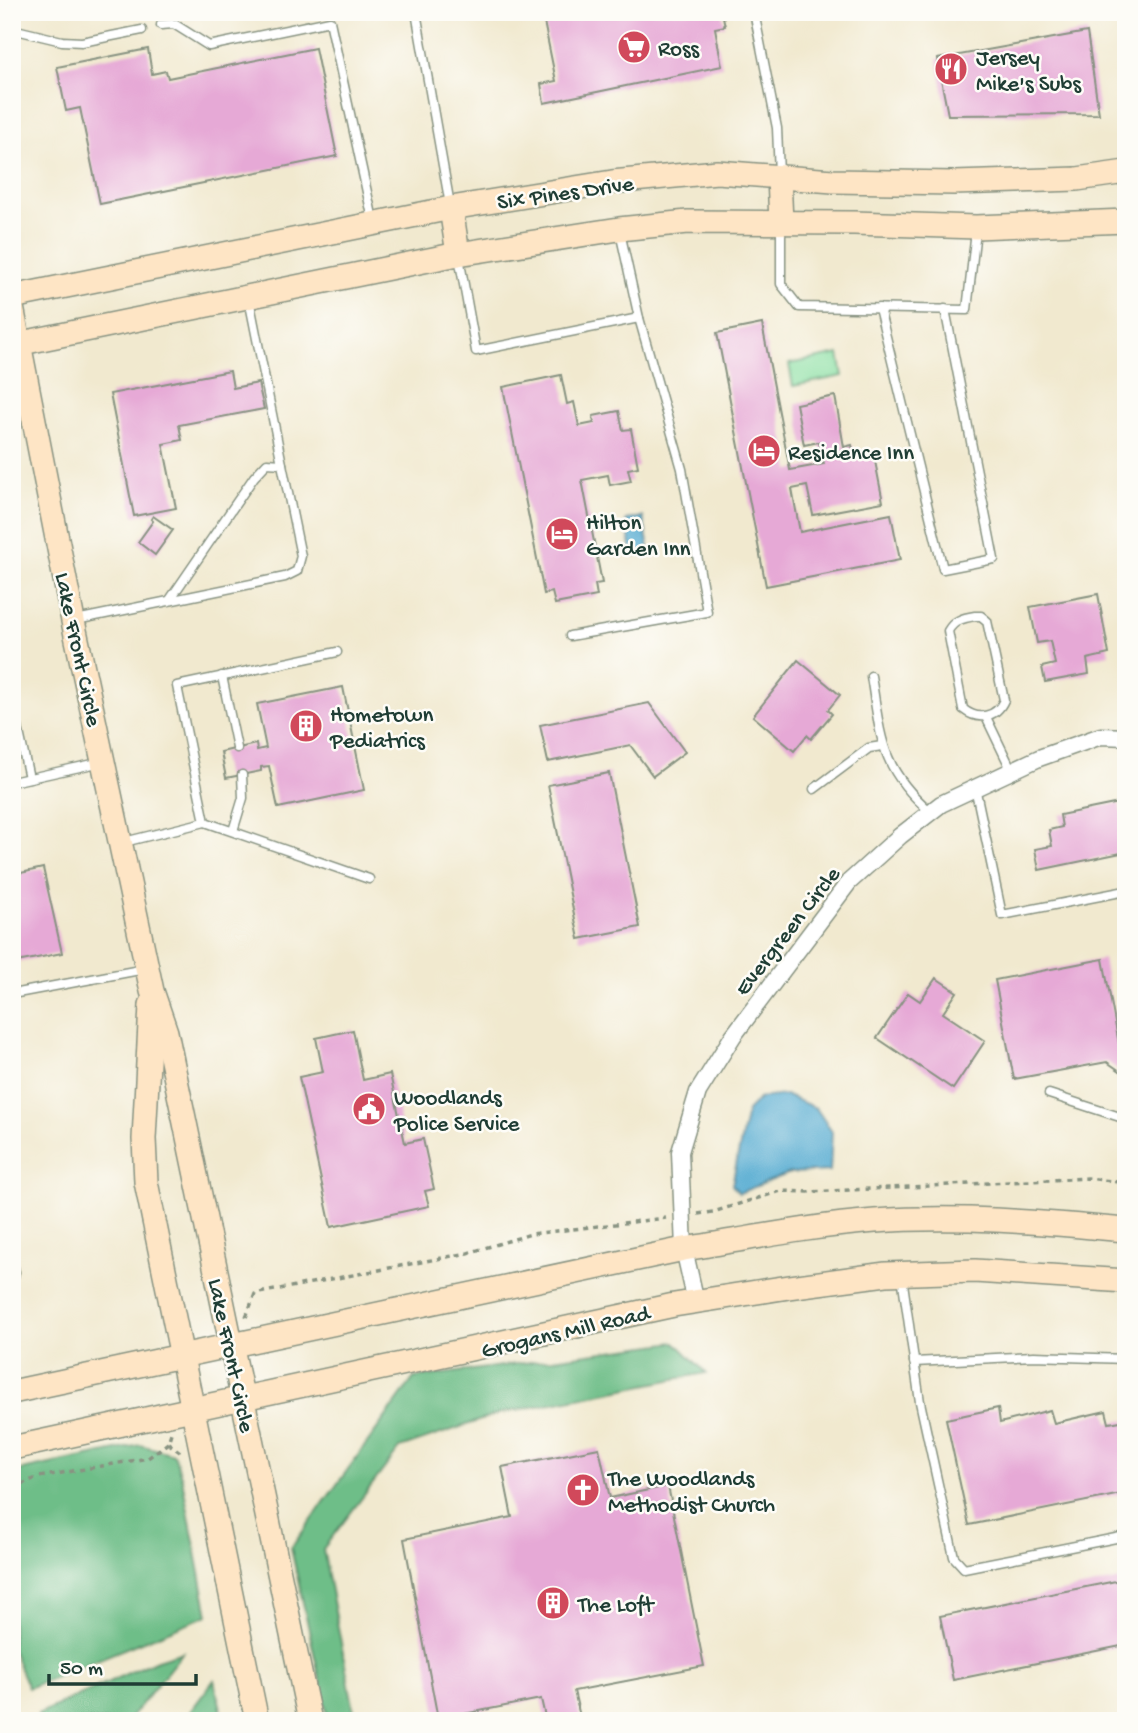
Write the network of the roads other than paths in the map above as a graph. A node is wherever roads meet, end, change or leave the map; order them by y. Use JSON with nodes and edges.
{"nodes":[{"id":1,"x":416,"y":12,"type":"edge"},
{"id":2,"x":754,"y":12,"type":"edge"},
{"id":3,"x":160,"y":25,"type":"dead end"},
{"id":4,"x":12,"y":29,"type":"edge"},
{"id":5,"x":142,"y":30,"type":"dead end"},
{"id":6,"x":1126,"y":172,"type":"edge"},
{"id":7,"x":779,"y":177,"type":"junction"},
{"id":8,"x":451,"y":208,"type":"junction"},
{"id":9,"x":1126,"y":221,"type":"edge"},
{"id":10,"x":781,"y":222,"type":"junction"},
{"id":11,"x":374,"y":223,"type":"junction"},
{"id":12,"x":976,"y":228,"type":"junction"},
{"id":13,"x":619,"y":229,"type":"junction"},
{"id":14,"x":458,"y":254,"type":"junction"},
{"id":15,"x":12,"y":297,"type":"edge"},
{"id":16,"x":249,"y":297,"type":"junction"},
{"id":17,"x":12,"y":307,"type":"edge"},
{"id":18,"x":879,"y":308,"type":"junction"},
{"id":19,"x":945,"y":309,"type":"junction"},
{"id":20,"x":639,"y":318,"type":"junction"},
{"id":21,"x":16,"y":344,"type":"edge"},
{"id":22,"x":282,"y":464,"type":"junction"},
{"id":23,"x":169,"y":601,"type":"junction"},
{"id":24,"x":73,"y":621,"type":"junction"},
{"id":25,"x":570,"y":636,"type":"dead end"},
{"id":26,"x":337,"y":652,"type":"dead end"},
{"id":27,"x":222,"y":676,"type":"junction"},
{"id":28,"x":871,"y":676,"type":"dead end"},
{"id":29,"x":12,"y":700,"type":"edge"},
{"id":30,"x":986,"y":717,"type":"junction"},
{"id":31,"x":1126,"y":737,"type":"edge"},
{"id":32,"x":882,"y":746,"type":"junction"},
{"id":33,"x":237,"y":748,"type":"dead end"},
{"id":34,"x":104,"y":762,"type":"junction"},
{"id":35,"x":1012,"y":771,"type":"junction"},
{"id":36,"x":242,"y":775,"type":"dead end"},
{"id":37,"x":29,"y":778,"type":"junction"},
{"id":38,"x":12,"y":782,"type":"edge"},
{"id":39,"x":975,"y":788,"type":"junction"},
{"id":40,"x":814,"y":789,"type":"dead end"},
{"id":41,"x":931,"y":812,"type":"junction"},
{"id":42,"x":205,"y":822,"type":"junction"},
{"id":43,"x":233,"y":831,"type":"junction"},
{"id":44,"x":121,"y":842,"type":"junction"},
{"id":45,"x":369,"y":879,"type":"dead end"},
{"id":46,"x":1126,"y":891,"type":"edge"},
{"id":47,"x":150,"y":980,"type":"junction"},
{"id":48,"x":12,"y":994,"type":"edge"},
{"id":49,"x":1049,"y":1094,"type":"dead end"},
{"id":50,"x":1126,"y":1119,"type":"edge"},
{"id":51,"x":1126,"y":1230,"type":"edge"},
{"id":52,"x":684,"y":1249,"type":"junction"},
{"id":53,"x":12,"y":1260,"type":"edge"},
{"id":54,"x":902,"y":1273,"type":"junction"},
{"id":55,"x":1126,"y":1282,"type":"edge"},
{"id":56,"x":12,"y":1284,"type":"edge"},
{"id":57,"x":696,"y":1302,"type":"junction"},
{"id":58,"x":231,"y":1347,"type":"junction"},
{"id":59,"x":183,"y":1356,"type":"junction"},
{"id":60,"x":1126,"y":1359,"type":"edge"},
{"id":61,"x":914,"y":1362,"type":"junction"},
{"id":62,"x":12,"y":1392,"type":"edge"},
{"id":63,"x":243,"y":1399,"type":"junction"},
{"id":64,"x":195,"y":1409,"type":"junction"},
{"id":65,"x":12,"y":1448,"type":"edge"},
{"id":66,"x":1126,"y":1536,"type":"edge"},
{"id":67,"x":257,"y":1721,"type":"edge"},
{"id":68,"x":310,"y":1721,"type":"edge"}],
"edges":[{"from":1,"to":8,"type":"lane"},
{"from":2,"to":7,"type":"lane"},
{"from":3,"to":11,"type":"lane"},
{"from":4,"to":5,"type":"lane"},
{"from":6,"to":7,"type":"street","name":"Six Pines Drive"},
{"from":7,"to":8,"type":"street","name":"Six Pines Drive"},
{"from":7,"to":10,"type":"street"},
{"from":8,"to":11,"type":"street","name":"Six Pines Drive"},
{"from":8,"to":14,"type":"street"},
{"from":9,"to":12,"type":"street","name":"Six Pines Drive"},
{"from":10,"to":12,"type":"street","name":"Six Pines Drive"},
{"from":10,"to":13,"type":"street","name":"Six Pines Drive"},
{"from":10,"to":18,"type":"lane"},
{"from":11,"to":15,"type":"street","name":"Six Pines Drive"},
{"from":12,"to":19,"type":"lane"},
{"from":13,"to":14,"type":"street","name":"Six Pines Drive"},
{"from":13,"to":20,"type":"lane"},
{"from":14,"to":16,"type":"street","name":"Six Pines Drive"},
{"from":14,"to":20,"type":"lane"},
{"from":16,"to":21,"type":"street","name":"Six Pines Drive"},
{"from":16,"to":22,"type":"lane"},
{"from":17,"to":21,"type":"street","name":"Lake Front Circle"},
{"from":18,"to":19,"type":"lane"},
{"from":18,"to":19,"type":"lane"},
{"from":20,"to":25,"type":"lane"},
{"from":21,"to":24,"type":"street","name":"Lake Front Circle"},
{"from":22,"to":23,"type":"lane"},
{"from":22,"to":23,"type":"lane"},
{"from":23,"to":24,"type":"lane"},
{"from":24,"to":34,"type":"street","name":"Lake Front Circle"},
{"from":26,"to":27,"type":"lane"},
{"from":27,"to":33,"type":"lane"},
{"from":27,"to":42,"type":"lane"},
{"from":28,"to":32,"type":"lane"},
{"from":29,"to":37,"type":"lane"},
{"from":30,"to":30,"type":"lane"},
{"from":30,"to":35,"type":"lane"},
{"from":31,"to":35,"type":"street","name":"Evergreen Circle"},
{"from":32,"to":40,"type":"lane"},
{"from":32,"to":41,"type":"lane"},
{"from":34,"to":37,"type":"lane"},
{"from":34,"to":44,"type":"street","name":"Lake Front Circle"},
{"from":35,"to":39,"type":"street","name":"Evergreen Circle"},
{"from":36,"to":43,"type":"lane"},
{"from":37,"to":38,"type":"lane"},
{"from":39,"to":41,"type":"street","name":"Evergreen Circle"},
{"from":39,"to":46,"type":"lane"},
{"from":41,"to":52,"type":"street","name":"Evergreen Circle"},
{"from":42,"to":43,"type":"lane"},
{"from":42,"to":44,"type":"lane"},
{"from":43,"to":45,"type":"lane"},
{"from":44,"to":47,"type":"street","name":"Lake Front Circle"},
{"from":47,"to":48,"type":"lane"},
{"from":47,"to":58,"type":"street","name":"Lake Front Circle"},
{"from":47,"to":59,"type":"street","name":"Lake Front Circle"},
{"from":49,"to":50,"type":"lane"},
{"from":51,"to":52,"type":"street"},
{"from":52,"to":57,"type":"street","name":"Evergreen Circle"},
{"from":52,"to":58,"type":"street"},
{"from":53,"to":56,"type":"lane"},
{"from":54,"to":55,"type":"street","name":"Grogans Mill Road"},
{"from":54,"to":57,"type":"street","name":"Grogans Mill Road"},
{"from":54,"to":61,"type":"lane"},
{"from":57,"to":63,"type":"street","name":"Grogans Mill Road"},
{"from":58,"to":59,"type":"street"},
{"from":58,"to":63,"type":"street","name":"Lake Front Circle"},
{"from":59,"to":62,"type":"street"},
{"from":59,"to":64,"type":"street","name":"Lake Front Circle"},
{"from":60,"to":61,"type":"lane"},
{"from":61,"to":66,"type":"lane"},
{"from":63,"to":64,"type":"street","name":"Grogans Mill Road"},
{"from":63,"to":68,"type":"street","name":"Lake Front Circle"},
{"from":64,"to":65,"type":"street","name":"Grogans Mill Road"},
{"from":64,"to":67,"type":"street","name":"Lake Front Circle"}]}
